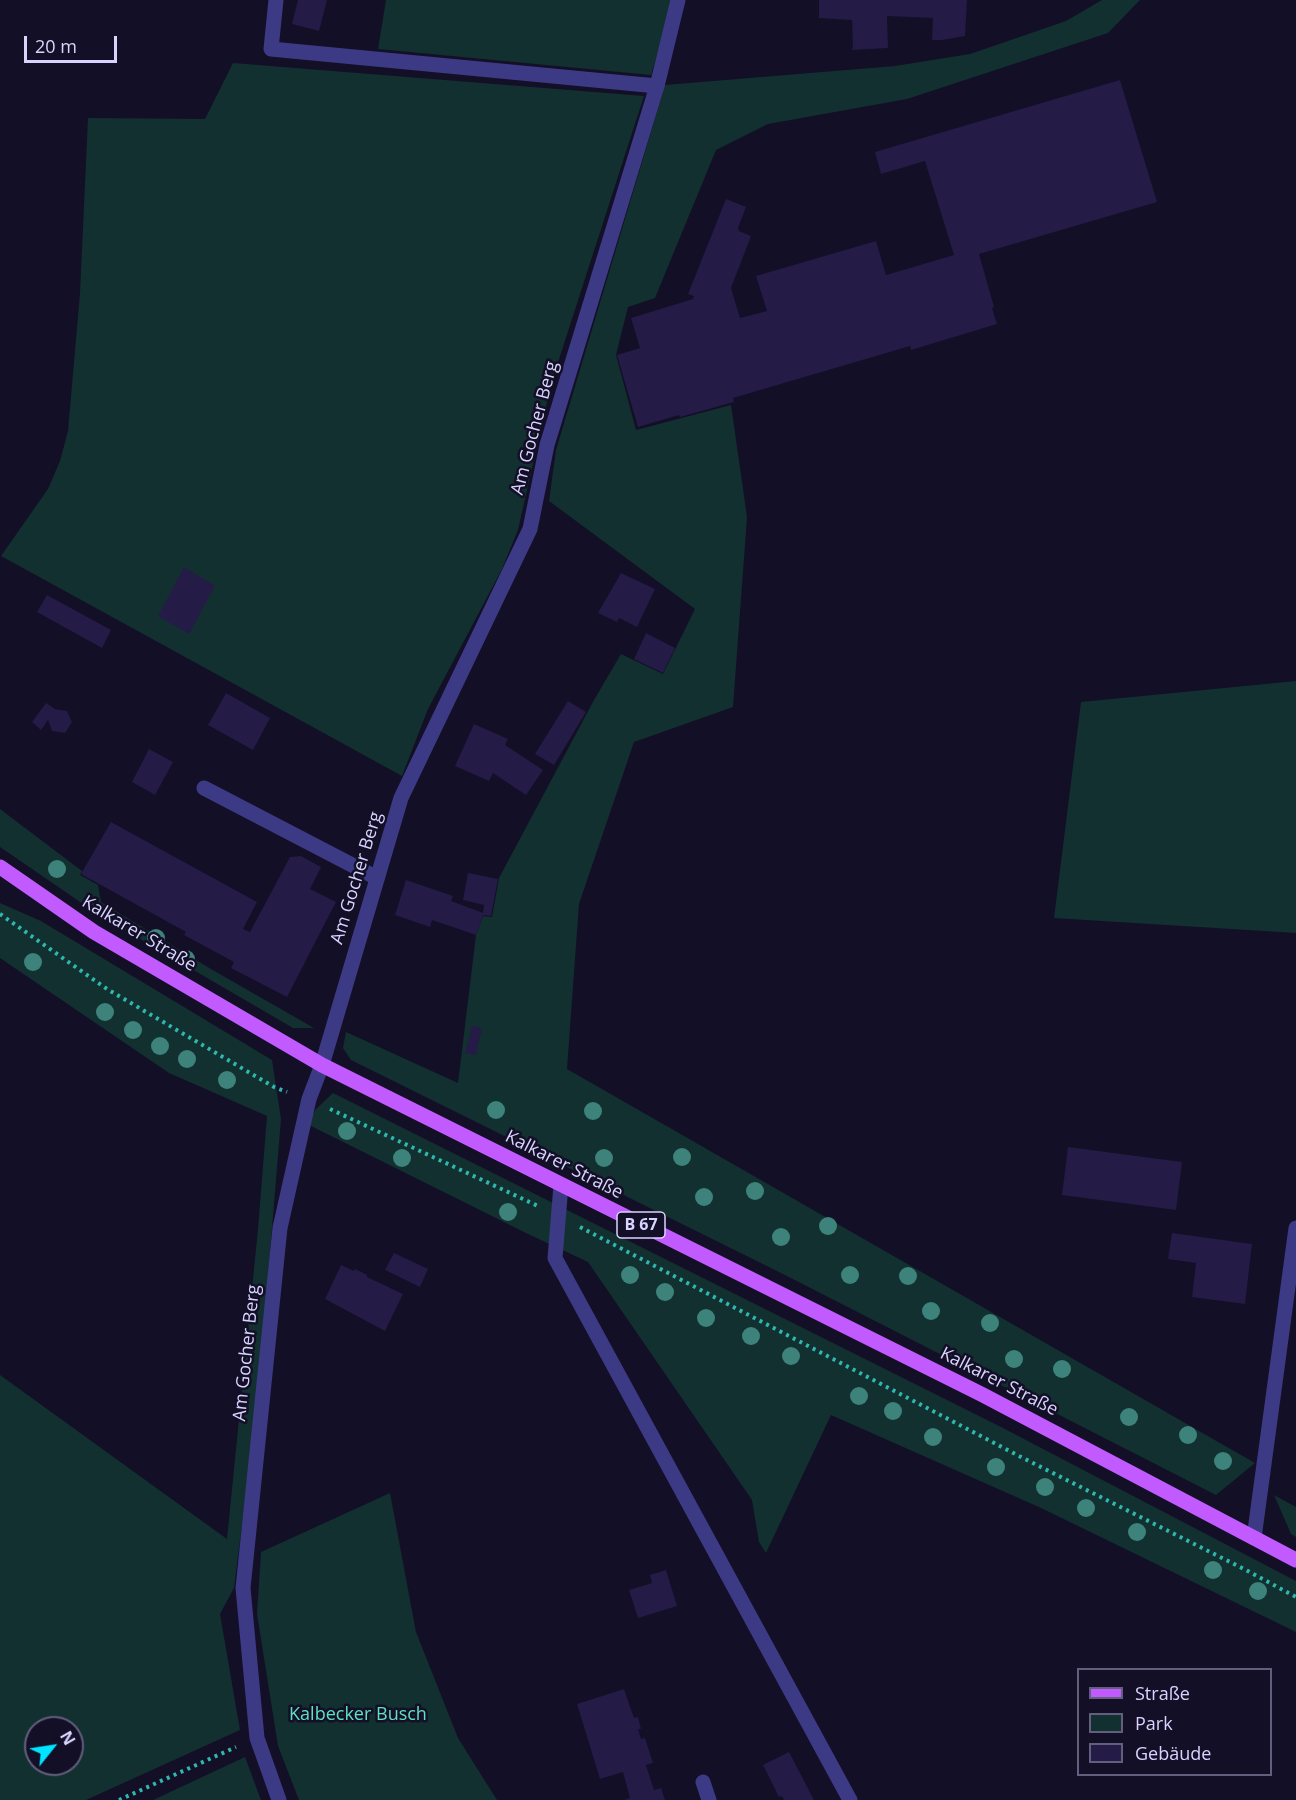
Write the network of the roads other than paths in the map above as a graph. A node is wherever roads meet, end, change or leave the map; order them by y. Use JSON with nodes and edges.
{"nodes":[{"id":1,"x":276,"y":0,"type":"edge"},
{"id":2,"x":678,"y":0,"type":"edge"},
{"id":3,"x":657,"y":86,"type":"junction"},
{"id":4,"x":204,"y":788,"type":"dead end"},
{"id":5,"x":0,"y":867,"type":"edge"},
{"id":6,"x":377,"y":878,"type":"junction"},
{"id":7,"x":322,"y":1065,"type":"junction"},
{"id":8,"x":561,"y":1185,"type":"junction"},
{"id":9,"x":1296,"y":1228,"type":"edge"},
{"id":10,"x":1254,"y":1538,"type":"junction"},
{"id":11,"x":1296,"y":1560,"type":"edge"},
{"id":12,"x":703,"y":1782,"type":"dead end"},
{"id":13,"x":279,"y":1800,"type":"edge"},
{"id":14,"x":709,"y":1800,"type":"edge"},
{"id":15,"x":850,"y":1800,"type":"edge"}],
"edges":[{"from":1,"to":3,"type":"street"},
{"from":2,"to":3,"type":"street","name":"Am Gocher Berg"},
{"from":3,"to":6,"type":"street","name":"Am Gocher Berg"},
{"from":4,"to":6,"type":"street"},
{"from":5,"to":7,"type":"main road","name":"Kalkarer Straße","number":"B 67"},
{"from":6,"to":7,"type":"street","name":"Am Gocher Berg"},
{"from":7,"to":8,"type":"main road","name":"Kalkarer Straße","number":"B 67"},
{"from":7,"to":13,"type":"street","name":"Am Gocher Berg"},
{"from":8,"to":10,"type":"main road","name":"Kalkarer Straße","number":"B 67"},
{"from":8,"to":15,"type":"street"},
{"from":9,"to":10,"type":"street"},
{"from":10,"to":11,"type":"main road","name":"Kalkarer Straße","number":"B 67"},
{"from":12,"to":14,"type":"street"}]}
